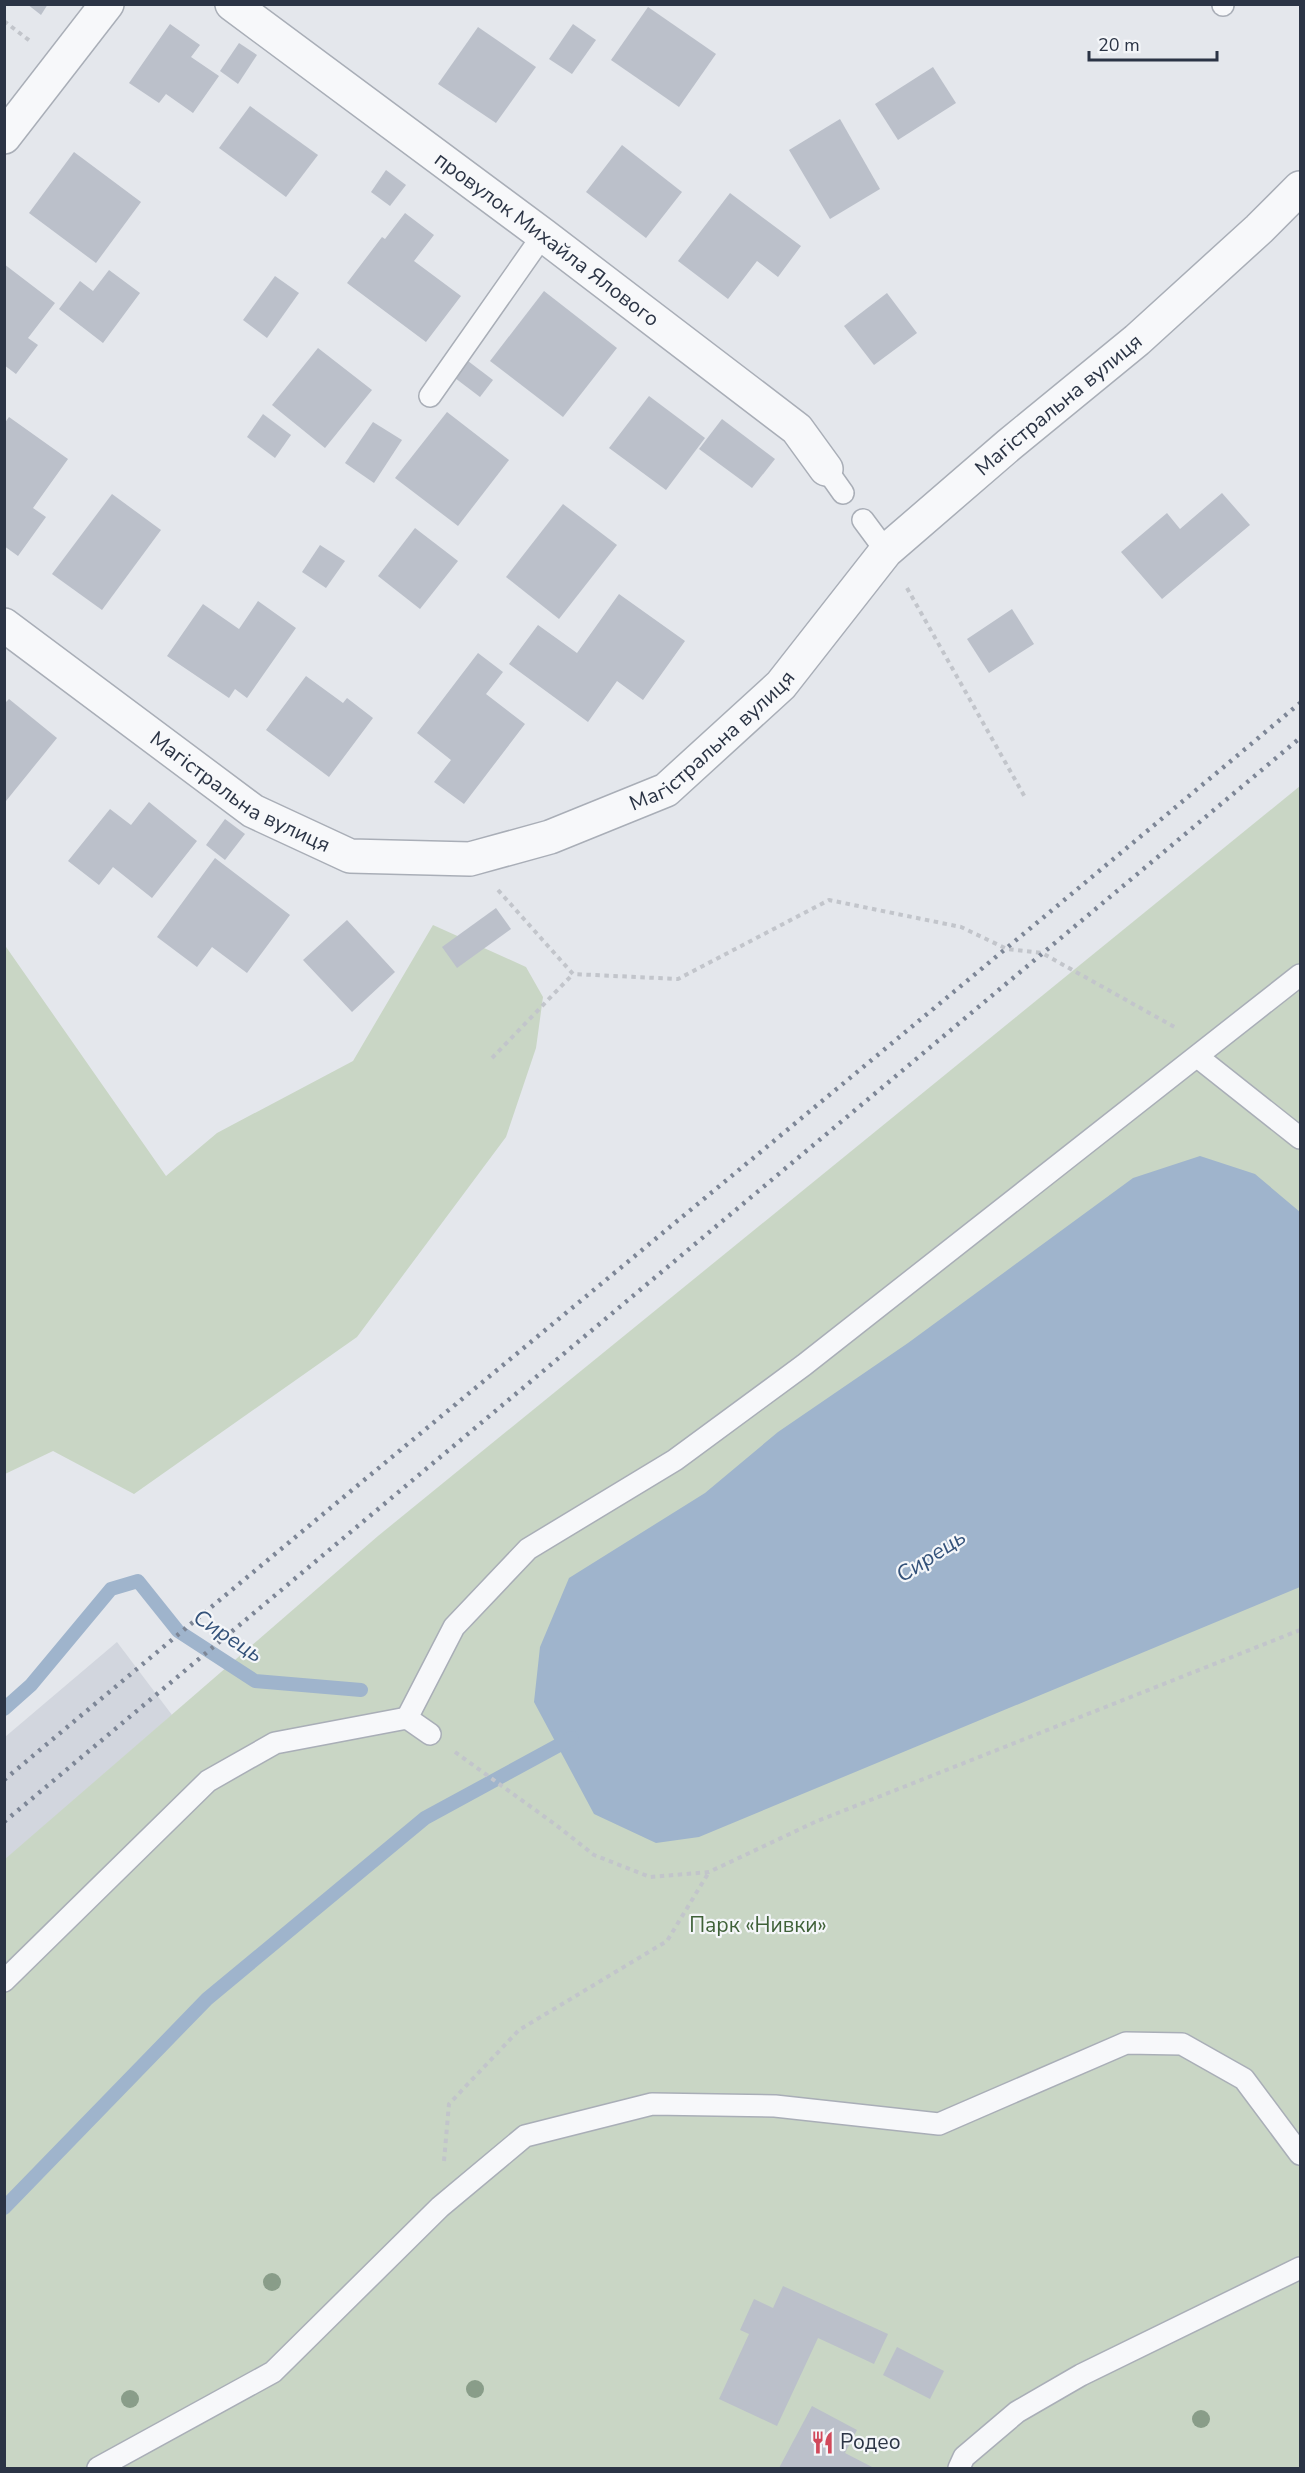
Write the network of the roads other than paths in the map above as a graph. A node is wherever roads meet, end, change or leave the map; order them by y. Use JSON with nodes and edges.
{"nodes":[{"id":1,"x":107,"y":4,"type":"edge"},
{"id":2,"x":232,"y":4,"type":"edge"},
{"id":3,"x":4,"y":137,"type":"edge"},
{"id":4,"x":1300,"y":188,"type":"edge"},
{"id":5,"x":543,"y":235,"type":"junction"},
{"id":6,"x":430,"y":396,"type":"dead end"},
{"id":7,"x":835,"y":481,"type":"dead end"},
{"id":8,"x":863,"y":520,"type":"dead end"},
{"id":9,"x":886,"y":551,"type":"junction"},
{"id":10,"x":4,"y":626,"type":"edge"},
{"id":11,"x":1300,"y":975,"type":"edge"},
{"id":12,"x":1199,"y":1058,"type":"junction"},
{"id":13,"x":1300,"y":1138,"type":"edge"},
{"id":14,"x":407,"y":1718,"type":"junction"},
{"id":15,"x":430,"y":1734,"type":"road end"},
{"id":16,"x":4,"y":1981,"type":"edge"},
{"id":17,"x":1300,"y":2154,"type":"edge"},
{"id":18,"x":1300,"y":2268,"type":"edge"},
{"id":19,"x":98,"y":2469,"type":"edge"},
{"id":20,"x":959,"y":2469,"type":"edge"}],
"edges":[{"from":1,"to":3,"type":"street"},
{"from":2,"to":5,"type":"street","name":"провулок Михайла Ялового"},
{"from":4,"to":9,"type":"street","name":"Магістральна вулиця"},
{"from":5,"to":6,"type":"lane"},
{"from":5,"to":7,"type":"street","name":"провулок Михайла Ялового"},
{"from":8,"to":9,"type":"lane"},
{"from":9,"to":10,"type":"street","name":"Магістральна вулиця"},
{"from":11,"to":12,"type":"lane"},
{"from":12,"to":13,"type":"lane"},
{"from":12,"to":14,"type":"lane"},
{"from":14,"to":15,"type":"lane"},
{"from":14,"to":16,"type":"lane"},
{"from":17,"to":19,"type":"lane"},
{"from":18,"to":20,"type":"lane"}]}
